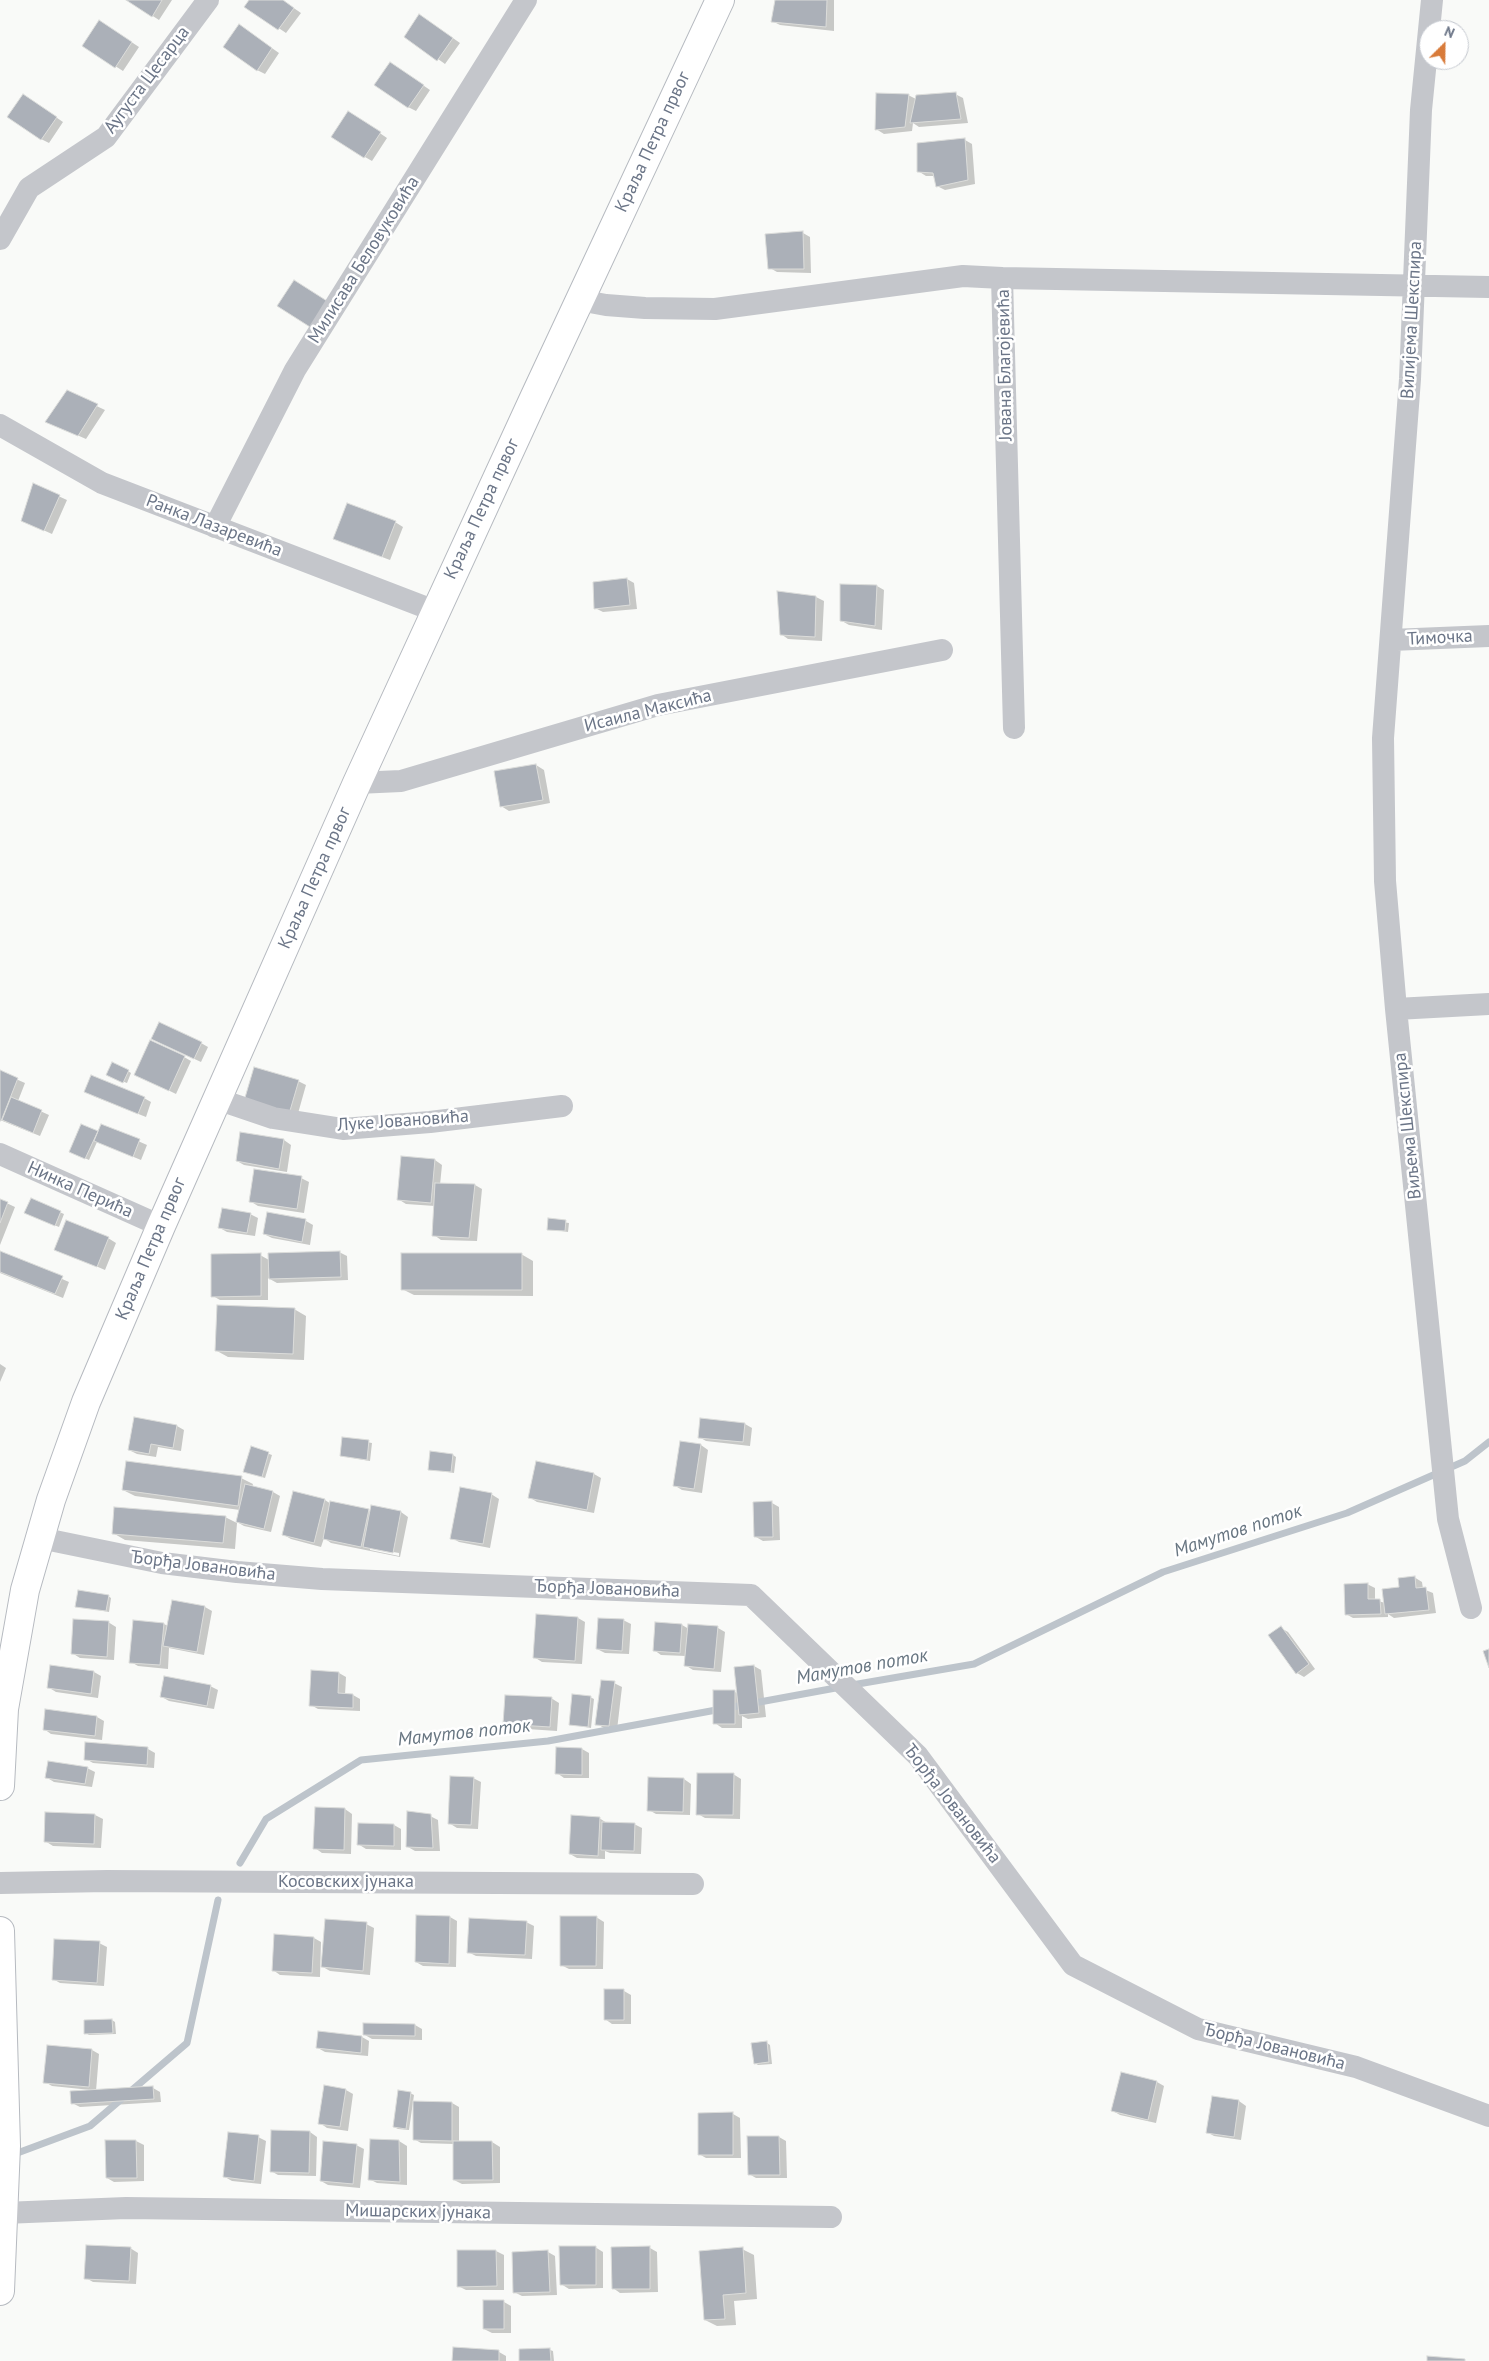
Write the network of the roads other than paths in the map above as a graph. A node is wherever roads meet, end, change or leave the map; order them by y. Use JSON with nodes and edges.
{"nodes":[{"id":1,"x":208,"y":0,"type":"edge"},
{"id":2,"x":526,"y":0,"type":"edge"},
{"id":3,"x":720,"y":0,"type":"edge"},
{"id":4,"x":1432,"y":0,"type":"edge"},
{"id":5,"x":0,"y":239,"type":"edge"},
{"id":6,"x":1002,"y":278,"type":"junction"},
{"id":7,"x":1415,"y":286,"type":"junction"},
{"id":8,"x":1489,"y":287,"type":"edge"},
{"id":9,"x":579,"y":300,"type":"junction"},
{"id":10,"x":0,"y":425,"type":"edge"},
{"id":11,"x":215,"y":526,"type":"junction"},
{"id":12,"x":435,"y":611,"type":"junction"},
{"id":13,"x":1489,"y":636,"type":"edge"},
{"id":14,"x":1391,"y":640,"type":"junction"},
{"id":15,"x":942,"y":650,"type":"dead end"},
{"id":16,"x":1014,"y":728,"type":"dead end"},
{"id":17,"x":357,"y":783,"type":"junction"},
{"id":18,"x":1489,"y":1004,"type":"edge"},
{"id":19,"x":1396,"y":1009,"type":"junction"},
{"id":20,"x":217,"y":1099,"type":"junction"},
{"id":21,"x":562,"y":1106,"type":"dead end"},
{"id":22,"x":0,"y":1154,"type":"edge"},
{"id":23,"x":161,"y":1226,"type":"junction"},
{"id":24,"x":40,"y":1538,"type":"junction"},
{"id":25,"x":1471,"y":1608,"type":"dead end"},
{"id":26,"x":0,"y":1786,"type":"edge"},
{"id":27,"x":0,"y":1883,"type":"edge"},
{"id":28,"x":693,"y":1884,"type":"dead end"},
{"id":29,"x":0,"y":1931,"type":"edge"},
{"id":30,"x":1489,"y":2116,"type":"edge"},
{"id":31,"x":4,"y":2213,"type":"junction"},
{"id":32,"x":832,"y":2217,"type":"dead end"},
{"id":33,"x":0,"y":2291,"type":"edge"}],
"edges":[{"from":1,"to":5,"type":"street","name":"Аугуста Цесарца"},
{"from":2,"to":11,"type":"street","name":"Милисава Беловуковића"},
{"from":3,"to":9,"type":"street","name":"Краља Петра првог"},
{"from":4,"to":7,"type":"street","name":"Вилијема Шекспира"},
{"from":6,"to":7,"type":"street"},
{"from":6,"to":9,"type":"street","name":"Јована Благојевића"},
{"from":6,"to":16,"type":"street","name":"Јована Благојевића"},
{"from":7,"to":8,"type":"street"},
{"from":7,"to":14,"type":"street","name":"Вилијема Шекспира"},
{"from":9,"to":12,"type":"street","name":"Краља Петра првог"},
{"from":10,"to":11,"type":"street","name":"Ранка Лазаревића"},
{"from":11,"to":12,"type":"street","name":"Ранка Лазаревића"},
{"from":12,"to":17,"type":"street","name":"Краља Петра првог"},
{"from":13,"to":14,"type":"street","name":"Тимочка"},
{"from":14,"to":19,"type":"street","name":"Виљема Шекспира"},
{"from":15,"to":17,"type":"street","name":"Исаила Максића"},
{"from":17,"to":20,"type":"street","name":"Краља Петра првог"},
{"from":18,"to":19,"type":"street"},
{"from":19,"to":25,"type":"street","name":"Виљема Шекспира"},
{"from":20,"to":21,"type":"street","name":"Луке Јовановића"},
{"from":20,"to":23,"type":"street","name":"Краља Петра првог"},
{"from":22,"to":23,"type":"street","name":"Нинка Перића"},
{"from":23,"to":24,"type":"street","name":"Краља Петра првог"},
{"from":24,"to":26,"type":"street","name":"Краља Петра првог"},
{"from":24,"to":30,"type":"street","name":"Ђорђа Јовановића"},
{"from":27,"to":28,"type":"street","name":"Косовских јунака"},
{"from":29,"to":31,"type":"street"},
{"from":31,"to":32,"type":"street","name":"Мишарских јунака"},
{"from":31,"to":33,"type":"street"}]}
